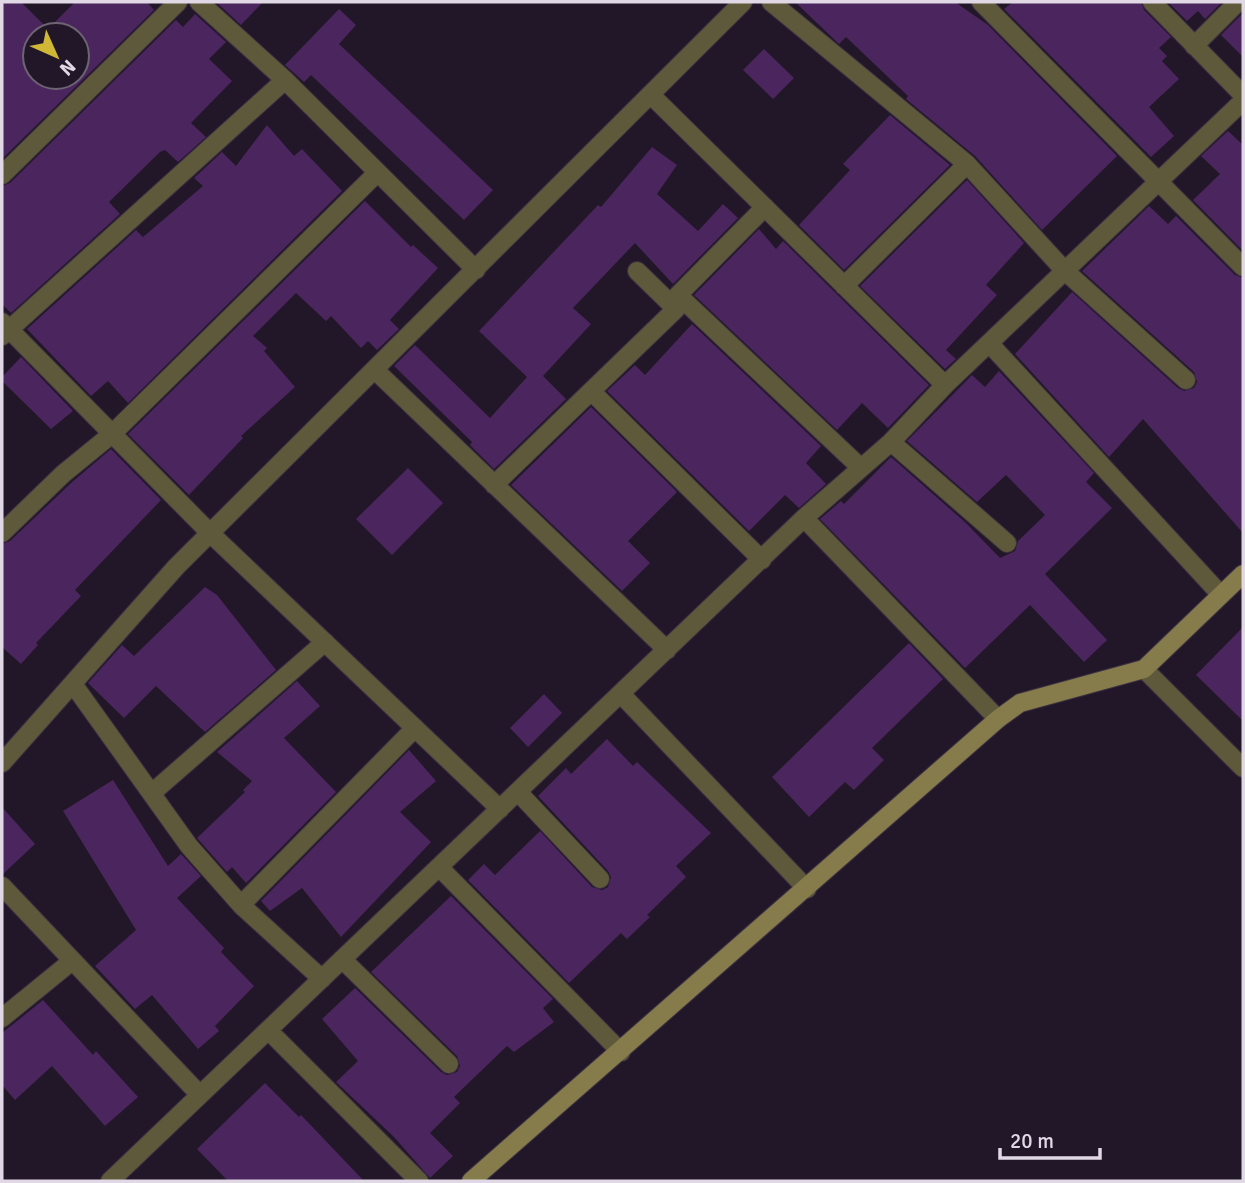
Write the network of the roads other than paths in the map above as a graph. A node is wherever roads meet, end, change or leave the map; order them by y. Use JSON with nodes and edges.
{"nodes":[{"id":1,"x":178,"y":2,"type":"edge"},
{"id":2,"x":199,"y":2,"type":"edge"},
{"id":3,"x":743,"y":2,"type":"edge"},
{"id":4,"x":771,"y":2,"type":"edge"},
{"id":5,"x":981,"y":2,"type":"edge"},
{"id":6,"x":1152,"y":2,"type":"edge"},
{"id":7,"x":1238,"y":2,"type":"edge"},
{"id":8,"x":1194,"y":46,"type":"junction"},
{"id":9,"x":285,"y":80,"type":"junction"},
{"id":10,"x":651,"y":95,"type":"junction"},
{"id":11,"x":1243,"y":95,"type":"edge"},
{"id":12,"x":1243,"y":101,"type":"edge"},
{"id":13,"x":967,"y":164,"type":"junction"},
{"id":14,"x":377,"y":173,"type":"junction"},
{"id":15,"x":2,"y":175,"type":"edge"},
{"id":16,"x":1159,"y":182,"type":"junction"},
{"id":17,"x":765,"y":207,"type":"junction"},
{"id":18,"x":1243,"y":267,"type":"edge"},
{"id":19,"x":476,"y":270,"type":"junction"},
{"id":20,"x":637,"y":271,"type":"dead end"},
{"id":21,"x":1065,"y":271,"type":"junction"},
{"id":22,"x":844,"y":286,"type":"junction"},
{"id":23,"x":677,"y":302,"type":"junction"},
{"id":24,"x":4,"y":329,"type":"edge"},
{"id":25,"x":989,"y":343,"type":"junction"},
{"id":26,"x":375,"y":370,"type":"junction"},
{"id":27,"x":1186,"y":380,"type":"dead end"},
{"id":28,"x":945,"y":386,"type":"junction"},
{"id":29,"x":591,"y":391,"type":"junction"},
{"id":30,"x":113,"y":435,"type":"junction"},
{"id":31,"x":891,"y":442,"type":"junction"},
{"id":32,"x":860,"y":467,"type":"junction"},
{"id":33,"x":494,"y":485,"type":"junction"},
{"id":34,"x":804,"y":518,"type":"junction"},
{"id":35,"x":2,"y":533,"type":"edge"},
{"id":36,"x":210,"y":533,"type":"junction"},
{"id":37,"x":1007,"y":543,"type":"dead end"},
{"id":38,"x":762,"y":560,"type":"junction"},
{"id":39,"x":1243,"y":573,"type":"edge"},
{"id":40,"x":1221,"y":595,"type":"junction"},
{"id":41,"x":325,"y":642,"type":"junction"},
{"id":42,"x":667,"y":650,"type":"junction"},
{"id":43,"x":1144,"y":669,"type":"junction"},
{"id":44,"x":72,"y":684,"type":"junction"},
{"id":45,"x":621,"y":694,"type":"junction"},
{"id":46,"x":998,"y":719,"type":"junction"},
{"id":47,"x":415,"y":728,"type":"junction"},
{"id":48,"x":2,"y":763,"type":"edge"},
{"id":49,"x":1243,"y":768,"type":"edge"},
{"id":50,"x":153,"y":792,"type":"junction"},
{"id":51,"x":518,"y":792,"type":"junction"},
{"id":52,"x":500,"y":809,"type":"junction"},
{"id":53,"x":439,"y":867,"type":"junction"},
{"id":54,"x":600,"y":879,"type":"dead end"},
{"id":55,"x":2,"y":887,"type":"edge"},
{"id":56,"x":807,"y":889,"type":"junction"},
{"id":57,"x":241,"y":905,"type":"junction"},
{"id":58,"x":342,"y":959,"type":"junction"},
{"id":59,"x":72,"y":961,"type":"junction"},
{"id":60,"x":322,"y":979,"type":"junction"},
{"id":61,"x":2,"y":1018,"type":"edge"},
{"id":62,"x":268,"y":1030,"type":"junction"},
{"id":63,"x":621,"y":1052,"type":"junction"},
{"id":64,"x":449,"y":1064,"type":"dead end"},
{"id":65,"x":200,"y":1095,"type":"junction"},
{"id":66,"x":110,"y":1181,"type":"edge"},
{"id":67,"x":419,"y":1181,"type":"edge"},
{"id":68,"x":471,"y":1181,"type":"edge"}],
"edges":[{"from":1,"to":15,"type":"street"},
{"from":2,"to":9,"type":"street"},
{"from":3,"to":10,"type":"street"},
{"from":4,"to":13,"type":"street"},
{"from":5,"to":16,"type":"street"},
{"from":6,"to":8,"type":"street"},
{"from":7,"to":8,"type":"street"},
{"from":8,"to":11,"type":"street"},
{"from":9,"to":14,"type":"street"},
{"from":9,"to":24,"type":"street"},
{"from":10,"to":17,"type":"street"},
{"from":10,"to":19,"type":"street"},
{"from":12,"to":16,"type":"street"},
{"from":13,"to":21,"type":"street"},
{"from":13,"to":22,"type":"street"},
{"from":14,"to":19,"type":"street"},
{"from":14,"to":30,"type":"street"},
{"from":16,"to":18,"type":"street"},
{"from":16,"to":21,"type":"street"},
{"from":17,"to":22,"type":"street"},
{"from":17,"to":23,"type":"street"},
{"from":19,"to":26,"type":"street"},
{"from":20,"to":23,"type":"street"},
{"from":21,"to":25,"type":"street"},
{"from":21,"to":27,"type":"street"},
{"from":22,"to":28,"type":"street"},
{"from":23,"to":29,"type":"street"},
{"from":23,"to":32,"type":"street"},
{"from":24,"to":30,"type":"street"},
{"from":25,"to":28,"type":"street"},
{"from":25,"to":40,"type":"street"},
{"from":26,"to":33,"type":"street"},
{"from":26,"to":36,"type":"street"},
{"from":28,"to":31,"type":"street"},
{"from":29,"to":33,"type":"street"},
{"from":29,"to":38,"type":"street"},
{"from":30,"to":35,"type":"street"},
{"from":30,"to":36,"type":"street"},
{"from":31,"to":32,"type":"street"},
{"from":31,"to":37,"type":"street"},
{"from":32,"to":34,"type":"street"},
{"from":33,"to":42,"type":"street"},
{"from":34,"to":38,"type":"street"},
{"from":34,"to":46,"type":"street"},
{"from":36,"to":41,"type":"street"},
{"from":36,"to":44,"type":"street"},
{"from":38,"to":42,"type":"street"},
{"from":39,"to":40,"type":"street"},
{"from":40,"to":43,"type":"street"},
{"from":41,"to":47,"type":"street"},
{"from":41,"to":50,"type":"street"},
{"from":42,"to":45,"type":"street"},
{"from":43,"to":46,"type":"street"},
{"from":43,"to":49,"type":"street"},
{"from":44,"to":48,"type":"street"},
{"from":44,"to":50,"type":"street"},
{"from":45,"to":51,"type":"street"},
{"from":45,"to":56,"type":"street"},
{"from":46,"to":56,"type":"street"},
{"from":47,"to":52,"type":"street"},
{"from":47,"to":57,"type":"street"},
{"from":50,"to":57,"type":"street"},
{"from":51,"to":52,"type":"street"},
{"from":51,"to":54,"type":"street"},
{"from":52,"to":53,"type":"street"},
{"from":53,"to":58,"type":"street"},
{"from":53,"to":63,"type":"street"},
{"from":55,"to":59,"type":"street"},
{"from":56,"to":63,"type":"street"},
{"from":57,"to":60,"type":"street"},
{"from":58,"to":60,"type":"street"},
{"from":58,"to":64,"type":"street"},
{"from":59,"to":61,"type":"street"},
{"from":59,"to":65,"type":"street"},
{"from":60,"to":62,"type":"street"},
{"from":62,"to":65,"type":"street"},
{"from":62,"to":67,"type":"street"},
{"from":63,"to":68,"type":"street"},
{"from":65,"to":66,"type":"street"}]}
